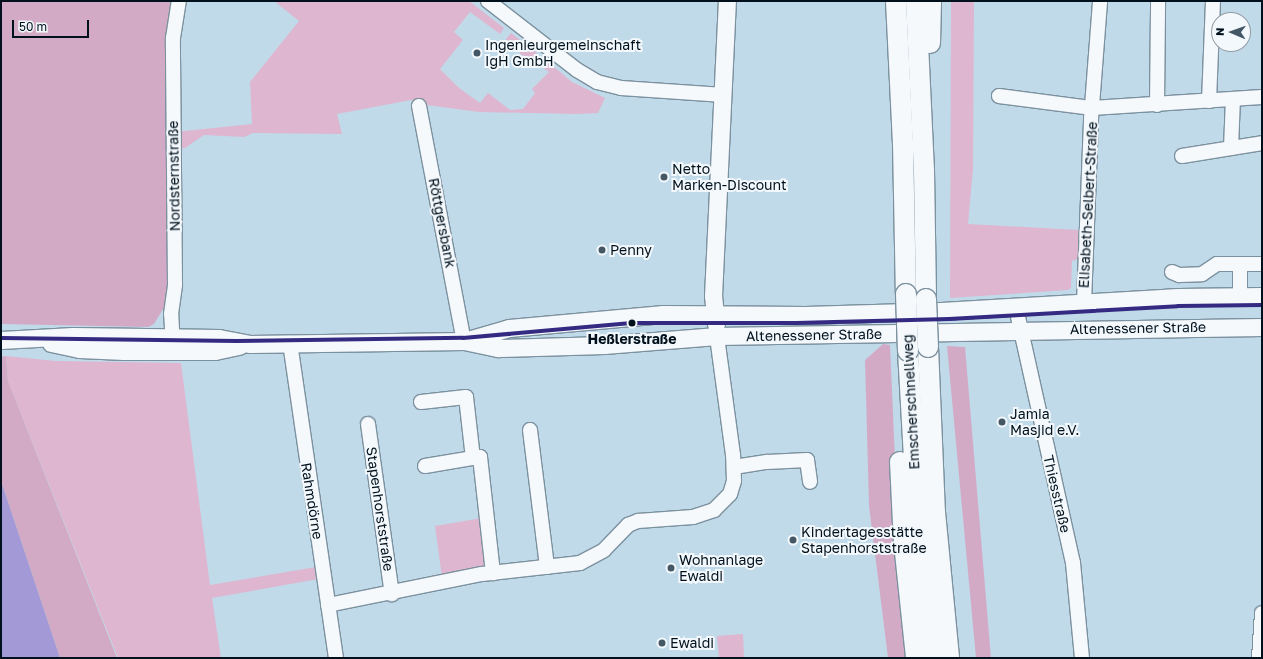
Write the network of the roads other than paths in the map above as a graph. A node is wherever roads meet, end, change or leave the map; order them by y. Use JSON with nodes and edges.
{"nodes":[{"id":1,"x":179,"y":1,"type":"edge"},
{"id":2,"x":488,"y":1,"type":"edge"},
{"id":3,"x":727,"y":1,"type":"edge"},
{"id":4,"x":896,"y":1,"type":"edge"},
{"id":5,"x":916,"y":1,"type":"edge"},
{"id":6,"x":931,"y":1,"type":"edge"},
{"id":7,"x":1100,"y":1,"type":"edge"},
{"id":8,"x":1158,"y":1,"type":"edge"},
{"id":9,"x":1213,"y":1,"type":"edge"},
{"id":10,"x":724,"y":95,"type":"junction"},
{"id":11,"x":999,"y":96,"type":"dead end"},
{"id":12,"x":1262,"y":97,"type":"edge"},
{"id":13,"x":1233,"y":99,"type":"junction"},
{"id":14,"x":1209,"y":101,"type":"junction"},
{"id":15,"x":1157,"y":104,"type":"junction"},
{"id":16,"x":419,"y":106,"type":"dead end"},
{"id":17,"x":1092,"y":108,"type":"junction"},
{"id":18,"x":1262,"y":143,"type":"edge"},
{"id":19,"x":1231,"y":148,"type":"junction"},
{"id":20,"x":1182,"y":156,"type":"dead end"},
{"id":21,"x":924,"y":170,"type":"junction"},
{"id":22,"x":1240,"y":264,"type":"junction"},
{"id":23,"x":1262,"y":264,"type":"edge"},
{"id":24,"x":1172,"y":272,"type":"dead end"},
{"id":25,"x":1240,"y":296,"type":"junction"},
{"id":26,"x":1262,"y":296,"type":"edge"},
{"id":27,"x":1084,"y":303,"type":"junction"},
{"id":28,"x":1016,"y":308,"type":"junction"},
{"id":29,"x":714,"y":314,"type":"junction"},
{"id":30,"x":1262,"y":327,"type":"edge"},
{"id":31,"x":1020,"y":330,"type":"junction"},
{"id":32,"x":717,"y":336,"type":"junction"},
{"id":33,"x":1,"y":340,"type":"edge"},
{"id":34,"x":464,"y":341,"type":"junction"},
{"id":35,"x":290,"y":343,"type":"junction"},
{"id":36,"x":172,"y":344,"type":"junction"},
{"id":37,"x":908,"y":373,"type":"junction"},
{"id":38,"x":421,"y":402,"type":"dead end"},
{"id":39,"x":368,"y":424,"type":"dead end"},
{"id":40,"x":530,"y":430,"type":"dead end"},
{"id":41,"x":473,"y":458,"type":"junction"},
{"id":42,"x":425,"y":466,"type":"dead end"},
{"id":43,"x":734,"y":467,"type":"junction"},
{"id":44,"x":810,"y":482,"type":"dead end"},
{"id":45,"x":547,"y":567,"type":"junction"},
{"id":46,"x":493,"y":573,"type":"junction"},
{"id":47,"x":392,"y":594,"type":"junction"},
{"id":48,"x":328,"y":605,"type":"junction"},
{"id":49,"x":1262,"y":613,"type":"edge"},
{"id":50,"x":336,"y":658,"type":"edge"},
{"id":51,"x":916,"y":658,"type":"edge"},
{"id":52,"x":931,"y":658,"type":"edge"},
{"id":53,"x":949,"y":658,"type":"edge"},
{"id":54,"x":1082,"y":658,"type":"edge"},
{"id":55,"x":1260,"y":658,"type":"edge"}],
"edges":[{"from":1,"to":36,"type":"street","name":"Nordsternstraße"},
{"from":2,"to":10,"type":"street"},
{"from":3,"to":10,"type":"main road"},
{"from":4,"to":37,"type":"highway","name":"Emscherschnellweg","bridge":true},
{"from":5,"to":21,"type":"highway","name":"Emscherschnellweg"},
{"from":6,"to":21,"type":"highway"},
{"from":7,"to":17,"type":"street","name":"Elisabeth-Selbert-Straße"},
{"from":8,"to":15,"type":"street"},
{"from":9,"to":14,"type":"street"},
{"from":10,"to":29,"type":"main road"},
{"from":11,"to":17,"type":"street","name":"Elisabeth-Selbert-Straße"},
{"from":12,"to":13,"type":"street"},
{"from":13,"to":14,"type":"street"},
{"from":13,"to":19,"type":"street"},
{"from":14,"to":15,"type":"street"},
{"from":15,"to":17,"type":"street"},
{"from":16,"to":34,"type":"street","name":"Röttgersbank"},
{"from":17,"to":27,"type":"street","name":"Elisabeth-Selbert-Straße"},
{"from":18,"to":19,"type":"street"},
{"from":19,"to":20,"type":"street"},
{"from":21,"to":53,"type":"highway","name":"Emscherschnellweg","bridge":true},
{"from":22,"to":23,"type":"street"},
{"from":22,"to":24,"type":"street"},
{"from":22,"to":25,"type":"street"},
{"from":25,"to":26,"type":"main road","name":"Altenessener Straße"},
{"from":25,"to":27,"type":"main road","name":"Altenessener Straße"},
{"from":27,"to":28,"type":"main road","name":"Altenessener Straße"},
{"from":28,"to":29,"type":"main road","name":"Altenessener Straße"},
{"from":28,"to":31,"type":"street","name":"Thiesstraße"},
{"from":29,"to":32,"type":"main road"},
{"from":29,"to":34,"type":"main road","name":"Altenessener Straße"},
{"from":30,"to":31,"type":"main road","name":"Altenessener Straße"},
{"from":31,"to":32,"type":"main road","name":"Altenessener Straße"},
{"from":31,"to":54,"type":"street","name":"Thiesstraße"},
{"from":32,"to":34,"type":"main road","name":"Altenessener Straße"},
{"from":32,"to":43,"type":"street"},
{"from":33,"to":36,"type":"main road","name":"Altenessener Straße"},
{"from":34,"to":35,"type":"main road","name":"Altenessener Straße"},
{"from":35,"to":36,"type":"main road","name":"Altenessener Straße"},
{"from":35,"to":48,"type":"street","name":"Rahmdörne"},
{"from":37,"to":51,"type":"highway"},
{"from":37,"to":52,"type":"highway","name":"Emscherschnellweg"},
{"from":38,"to":41,"type":"street"},
{"from":39,"to":47,"type":"street","name":"Stapenhorststraße"},
{"from":40,"to":45,"type":"street"},
{"from":41,"to":42,"type":"street"},
{"from":41,"to":46,"type":"street"},
{"from":43,"to":44,"type":"street"},
{"from":43,"to":45,"type":"street"},
{"from":45,"to":46,"type":"street"},
{"from":46,"to":47,"type":"street"},
{"from":47,"to":48,"type":"street"},
{"from":48,"to":50,"type":"street","name":"Rahmdörne"},
{"from":49,"to":55,"type":"street"}]}
